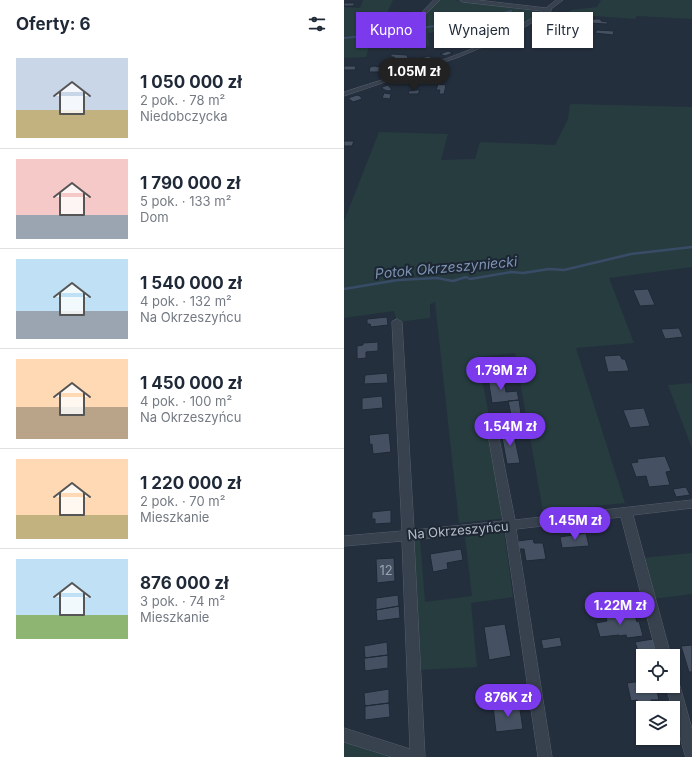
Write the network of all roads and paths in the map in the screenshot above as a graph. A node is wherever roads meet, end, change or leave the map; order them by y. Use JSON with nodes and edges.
{"nodes":[{"id":1,"x":437,"y":0,"type":"edge"},
{"id":2,"x":463,"y":0,"type":"edge"},
{"id":3,"x":560,"y":0,"type":"edge"},
{"id":4,"x":549,"y":10,"type":"junction"},
{"id":5,"x":425,"y":12,"type":"edge"},
{"id":6,"x":344,"y":94,"type":"edge"},
{"id":7,"x":397,"y":322,"type":"dead end"},
{"id":8,"x":491,"y":423,"type":"dead end"},
{"id":9,"x":692,"y":504,"type":"edge"},
{"id":10,"x":626,"y":512,"type":"junction"},
{"id":11,"x":510,"y":526,"type":"junction"},
{"id":12,"x":408,"y":535,"type":"junction"},
{"id":13,"x":344,"y":541,"type":"edge"},
{"id":14,"x":662,"y":649,"type":"edge"},
{"id":15,"x":675,"y":693,"type":"edge"},
{"id":16,"x":344,"y":735,"type":"edge"},
{"id":17,"x":692,"y":755,"type":"edge"},
{"id":18,"x":416,"y":757,"type":"edge"},
{"id":19,"x":545,"y":757,"type":"edge"}],
"edges":[{"from":1,"to":5,"type":"street"},
{"from":2,"to":4,"type":"street"},
{"from":3,"to":4,"type":"street"},
{"from":4,"to":6,"type":"street"},
{"from":7,"to":12,"type":"street"},
{"from":8,"to":11,"type":"street"},
{"from":9,"to":10,"type":"street","name":"Na Okrzeszyńcu"},
{"from":10,"to":11,"type":"street","name":"Na Okrzeszyńcu"},
{"from":10,"to":14,"type":"street"},
{"from":11,"to":12,"type":"street","name":"Na Okrzeszyńcu"},
{"from":11,"to":19,"type":"street"},
{"from":12,"to":13,"type":"street","name":"Na Okrzeszyńcu"},
{"from":12,"to":18,"type":"street"},
{"from":15,"to":17,"type":"street"},
{"from":16,"to":18,"type":"street"}]}
